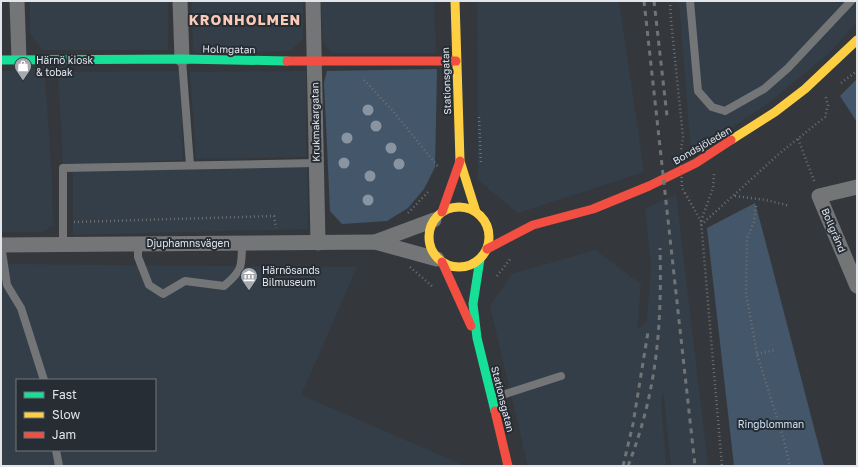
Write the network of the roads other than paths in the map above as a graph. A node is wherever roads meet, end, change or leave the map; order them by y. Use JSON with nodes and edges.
{"nodes":[{"id":1,"x":17,"y":1,"type":"edge"},
{"id":2,"x":180,"y":1,"type":"edge"},
{"id":3,"x":313,"y":1,"type":"edge"},
{"id":4,"x":455,"y":1,"type":"edge"},
{"id":5,"x":690,"y":1,"type":"edge"},
{"id":6,"x":851,"y":1,"type":"edge"},
{"id":7,"x":857,"y":40,"type":"edge"},
{"id":8,"x":19,"y":59,"type":"junction"},
{"id":9,"x":182,"y":59,"type":"junction"},
{"id":10,"x":1,"y":60,"type":"edge"},
{"id":11,"x":456,"y":60,"type":"junction"},
{"id":12,"x":314,"y":62,"type":"junction"},
{"id":13,"x":460,"y":161,"type":"junction"},
{"id":14,"x":316,"y":163,"type":"junction"},
{"id":15,"x":190,"y":165,"type":"junction"},
{"id":16,"x":857,"y":186,"type":"edge"},
{"id":17,"x":476,"y":212,"type":"junction"},
{"id":18,"x":438,"y":216,"type":"junction"},
{"id":19,"x":485,"y":221,"type":"junction"},
{"id":20,"x":500,"y":224,"type":"dead end"},
{"id":21,"x":513,"y":224,"type":"dead end"},
{"id":22,"x":533,"y":225,"type":"junction"},
{"id":23,"x":63,"y":238,"type":"junction"},
{"id":24,"x":375,"y":242,"type":"junction"},
{"id":25,"x":138,"y":243,"type":"junction"},
{"id":26,"x":242,"y":243,"type":"junction"},
{"id":27,"x":318,"y":243,"type":"junction"},
{"id":28,"x":1,"y":245,"type":"edge"},
{"id":29,"x":487,"y":249,"type":"junction"},
{"id":30,"x":480,"y":259,"type":"junction"},
{"id":31,"x":439,"y":260,"type":"junction"},
{"id":32,"x":857,"y":286,"type":"edge"},
{"id":33,"x":476,"y":338,"type":"junction"},
{"id":34,"x":562,"y":376,"type":"dead end"},
{"id":35,"x":44,"y":379,"type":"edge"},
{"id":36,"x":490,"y":398,"type":"junction"},
{"id":37,"x":56,"y":451,"type":"edge"},
{"id":38,"x":59,"y":466,"type":"edge"},
{"id":39,"x":508,"y":466,"type":"edge"}],
"edges":[{"from":1,"to":8,"type":"street"},
{"from":2,"to":9,"type":"street"},
{"from":3,"to":12,"type":"street","name":"Krukmakargatan"},
{"from":4,"to":11,"type":"main road","name":"Stationsgatan"},
{"from":5,"to":6,"type":"lane"},
{"from":7,"to":22,"type":"main road","name":"Bondsjöleden"},
{"from":8,"to":9,"type":"main road","name":"Holmgatan"},
{"from":8,"to":10,"type":"main road","name":"Holmgatan"},
{"from":9,"to":12,"type":"main road","name":"Holmgatan"},
{"from":9,"to":15,"type":"lane"},
{"from":11,"to":12,"type":"main road","name":"Holmgatan"},
{"from":11,"to":13,"type":"main road","name":"Stationsgatan"},
{"from":12,"to":14,"type":"street","name":"Krukmakargatan"},
{"from":13,"to":17,"type":"main road","name":"Stationsgatan"},
{"from":13,"to":18,"type":"main road","name":"Stationsgatan"},
{"from":14,"to":15,"type":"lane"},
{"from":14,"to":27,"type":"street","name":"Krukmakargatan"},
{"from":15,"to":23,"type":"lane"},
{"from":16,"to":32,"type":"street","name":"Bollgränd"},
{"from":17,"to":18,"type":"main road"},
{"from":17,"to":19,"type":"main road"},
{"from":18,"to":24,"type":"street","name":"Djuphamnsvägen"},
{"from":18,"to":31,"type":"main road"},
{"from":19,"to":20,"type":"main road"},
{"from":19,"to":29,"type":"main road"},
{"from":21,"to":22,"type":"main road","name":"Bondsjöleden"},
{"from":22,"to":29,"type":"main road","name":"Bondsjöleden"},
{"from":23,"to":25,"type":"street","name":"Djuphamnsvägen"},
{"from":23,"to":28,"type":"street","name":"Djuphamnsvägen"},
{"from":24,"to":27,"type":"street","name":"Djuphamnsvägen"},
{"from":24,"to":31,"type":"street","name":"Djuphamnsvägen"},
{"from":25,"to":26,"type":"street","name":"Djuphamnsvägen"},
{"from":25,"to":26,"type":"lane"},
{"from":26,"to":27,"type":"street","name":"Djuphamnsvägen"},
{"from":28,"to":35,"type":"lane"},
{"from":29,"to":30,"type":"main road"},
{"from":30,"to":31,"type":"main road"},
{"from":30,"to":33,"type":"main road","name":"Stationsgatan"},
{"from":31,"to":33,"type":"main road","name":"Stationsgatan"},
{"from":33,"to":36,"type":"main road","name":"Stationsgatan"},
{"from":34,"to":36,"type":"lane"},
{"from":36,"to":39,"type":"main road","name":"Stationsgatan"},
{"from":37,"to":38,"type":"lane"}]}
